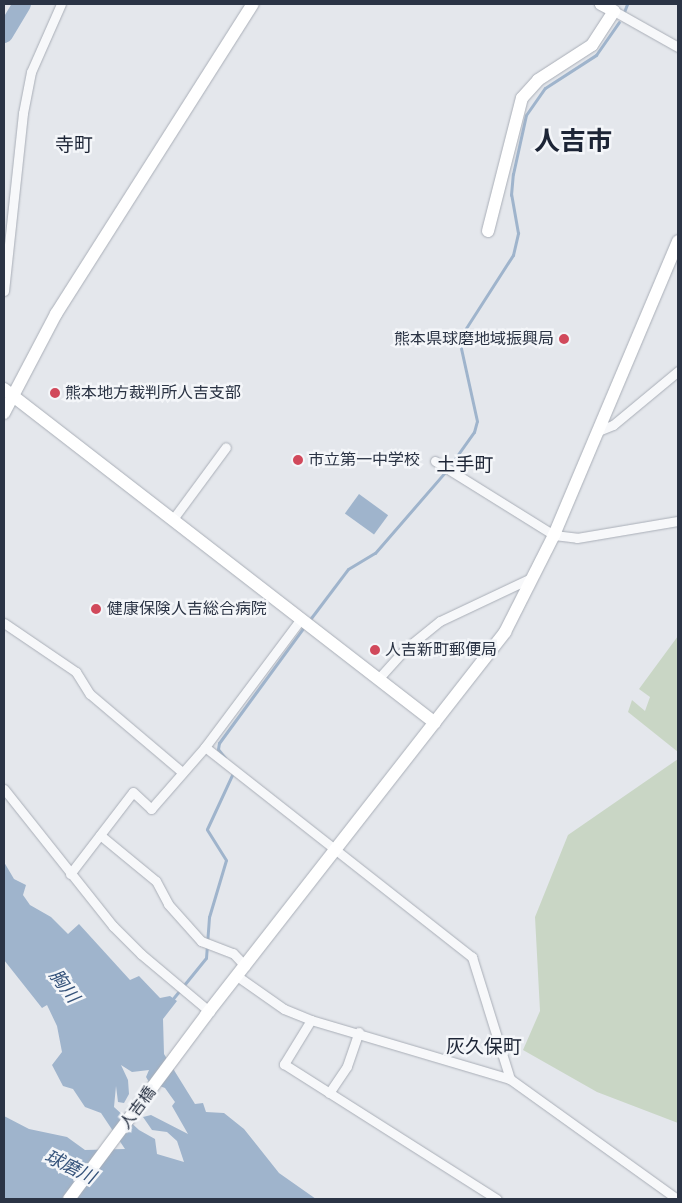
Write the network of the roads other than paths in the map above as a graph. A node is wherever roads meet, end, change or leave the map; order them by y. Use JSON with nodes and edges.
{"nodes":[{"id":1,"x":61,"y":4,"type":"edge"},
{"id":2,"x":253,"y":4,"type":"edge"},
{"id":3,"x":601,"y":4,"type":"edge"},
{"id":4,"x":614,"y":11,"type":"junction"},
{"id":5,"x":678,"y":47,"type":"edge"},
{"id":6,"x":488,"y":232,"type":"dead end"},
{"id":7,"x":678,"y":241,"type":"edge"},
{"id":8,"x":4,"y":291,"type":"edge"},
{"id":9,"x":678,"y":371,"type":"edge"},
{"id":10,"x":8,"y":391,"type":"edge"},
{"id":11,"x":4,"y":413,"type":"edge"},
{"id":12,"x":598,"y":431,"type":"junction"},
{"id":13,"x":226,"y":447,"type":"dead end"},
{"id":14,"x":435,"y":461,"type":"dead end"},
{"id":15,"x":173,"y":519,"type":"junction"},
{"id":16,"x":678,"y":521,"type":"edge"},
{"id":17,"x":554,"y":535,"type":"junction"},
{"id":18,"x":536,"y":575,"type":"junction"},
{"id":19,"x":300,"y":620,"type":"junction"},
{"id":20,"x":4,"y":624,"type":"edge"},
{"id":21,"x":379,"y":678,"type":"junction"},
{"id":22,"x":435,"y":723,"type":"junction"},
{"id":23,"x":205,"y":747,"type":"junction"},
{"id":24,"x":182,"y":772,"type":"junction"},
{"id":25,"x":4,"y":789,"type":"edge"},
{"id":26,"x":100,"y":836,"type":"junction"},
{"id":27,"x":336,"y":848,"type":"junction"},
{"id":28,"x":70,"y":874,"type":"junction"},
{"id":29,"x":241,"y":971,"type":"junction"},
{"id":30,"x":208,"y":1014,"type":"junction"},
{"id":31,"x":311,"y":1020,"type":"junction"},
{"id":32,"x":358,"y":1032,"type":"junction"},
{"id":33,"x":510,"y":1079,"type":"junction"},
{"id":34,"x":329,"y":1092,"type":"junction"},
{"id":35,"x":69,"y":1199,"type":"edge"},
{"id":36,"x":497,"y":1199,"type":"edge"},
{"id":37,"x":677,"y":1199,"type":"edge"}],
"edges":[{"from":1,"to":8,"type":"street"},
{"from":2,"to":10,"type":"street"},
{"from":3,"to":4,"type":"street"},
{"from":4,"to":5,"type":"street"},
{"from":4,"to":6,"type":"street"},
{"from":7,"to":12,"type":"street","name":"人吉橋"},
{"from":9,"to":12,"type":"street"},
{"from":10,"to":11,"type":"street"},
{"from":10,"to":15,"type":"street"},
{"from":12,"to":17,"type":"street","name":"人吉橋"},
{"from":13,"to":15,"type":"street"},
{"from":14,"to":17,"type":"street"},
{"from":15,"to":19,"type":"street"},
{"from":16,"to":17,"type":"street"},
{"from":17,"to":18,"type":"street","name":"人吉橋"},
{"from":18,"to":21,"type":"street"},
{"from":18,"to":22,"type":"street","name":"人吉橋"},
{"from":19,"to":21,"type":"street"},
{"from":19,"to":23,"type":"street"},
{"from":20,"to":24,"type":"street"},
{"from":21,"to":22,"type":"street"},
{"from":22,"to":27,"type":"street","name":"人吉橋"},
{"from":23,"to":24,"type":"street"},
{"from":23,"to":27,"type":"street"},
{"from":24,"to":26,"type":"street"},
{"from":25,"to":28,"type":"street"},
{"from":26,"to":28,"type":"street"},
{"from":26,"to":29,"type":"street"},
{"from":27,"to":29,"type":"street","name":"人吉橋"},
{"from":27,"to":33,"type":"street"},
{"from":28,"to":30,"type":"street"},
{"from":29,"to":30,"type":"street","name":"人吉橋"},
{"from":29,"to":31,"type":"street"},
{"from":30,"to":35,"type":"street","name":"人吉橋"},
{"from":31,"to":32,"type":"street"},
{"from":31,"to":34,"type":"street"},
{"from":32,"to":33,"type":"street"},
{"from":32,"to":34,"type":"street"},
{"from":33,"to":37,"type":"street"},
{"from":34,"to":36,"type":"street"}]}
